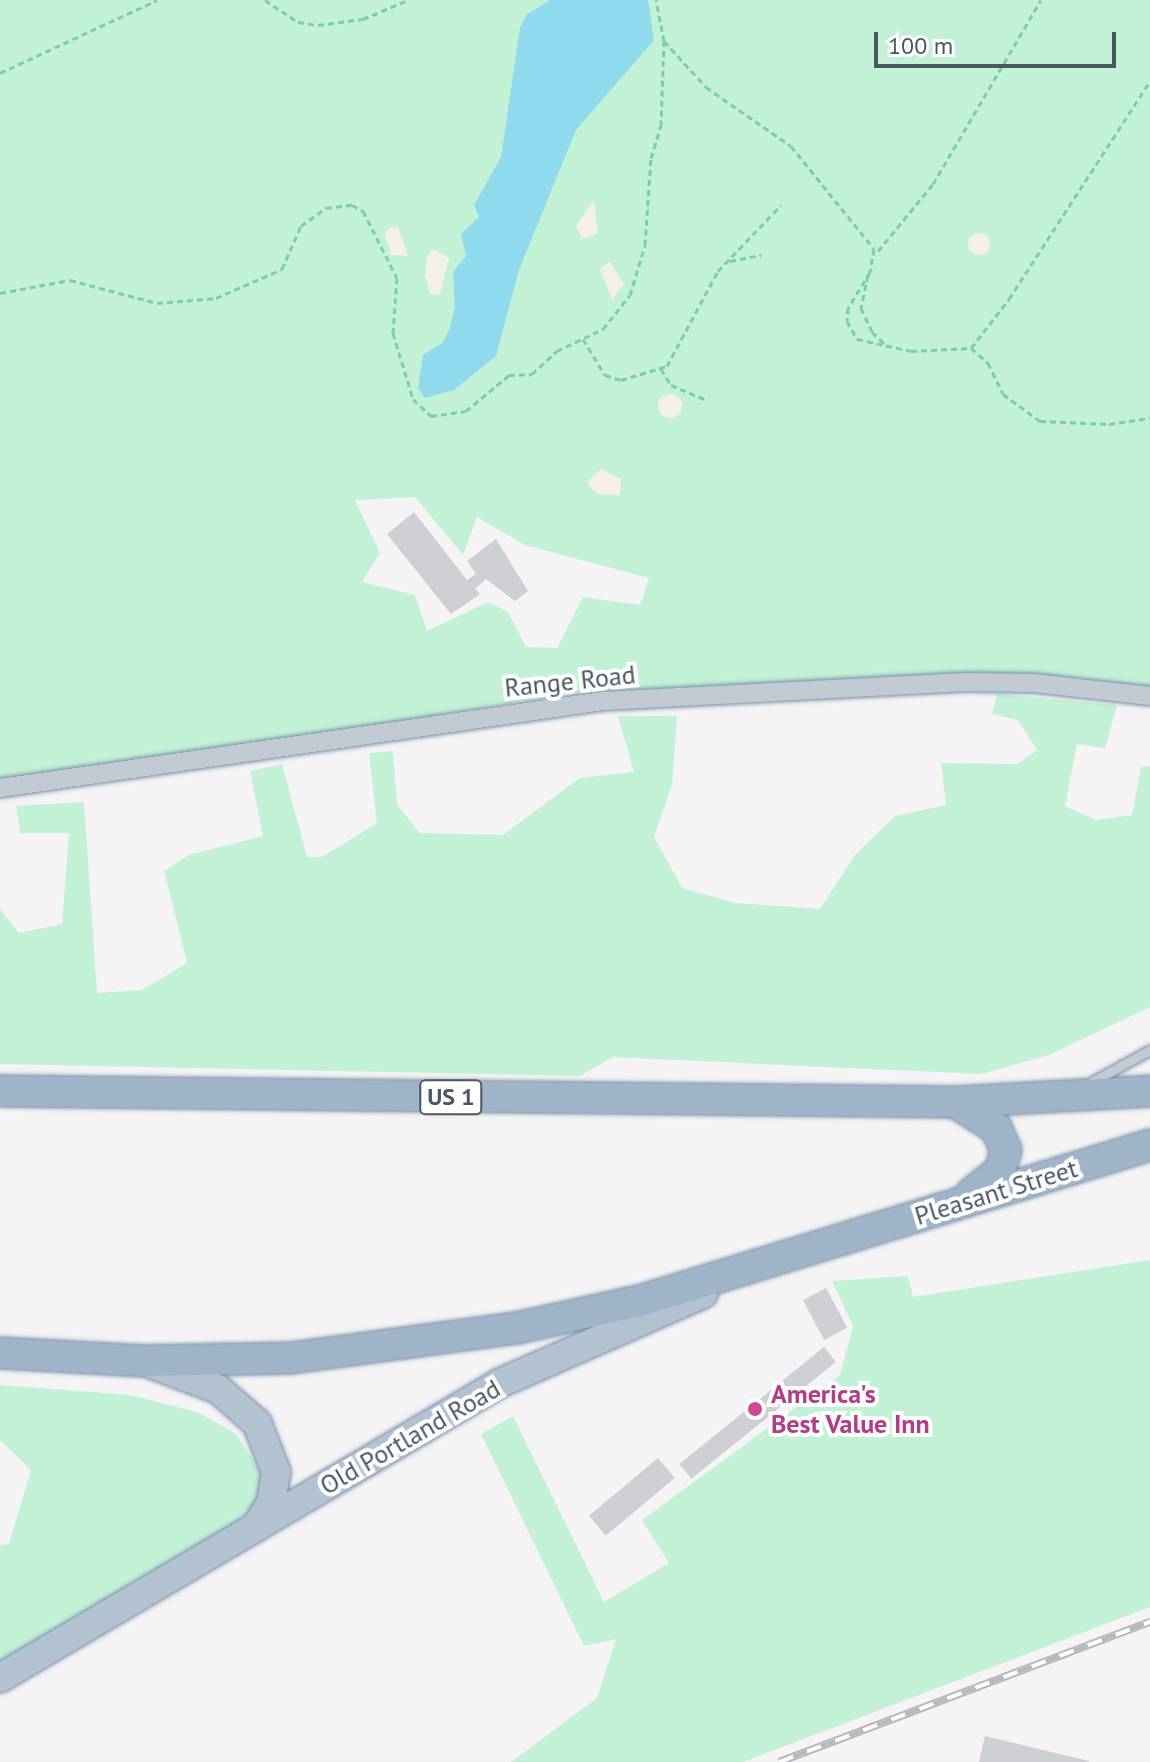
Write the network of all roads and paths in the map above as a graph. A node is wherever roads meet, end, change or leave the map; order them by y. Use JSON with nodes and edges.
{"nodes":[{"id":1,"x":157,"y":0,"type":"edge"},
{"id":2,"x":265,"y":0,"type":"edge"},
{"id":3,"x":408,"y":0,"type":"edge"},
{"id":4,"x":656,"y":0,"type":"edge"},
{"id":5,"x":1041,"y":0,"type":"edge"},
{"id":6,"x":664,"y":41,"type":"junction"},
{"id":7,"x":0,"y":73,"type":"edge"},
{"id":8,"x":1150,"y":81,"type":"edge"},
{"id":9,"x":781,"y":205,"type":"dead end"},
{"id":10,"x":877,"y":253,"type":"junction"},
{"id":11,"x":761,"y":255,"type":"dead end"},
{"id":12,"x":727,"y":262,"type":"junction"},
{"id":13,"x":870,"y":272,"type":"junction"},
{"id":14,"x":0,"y":293,"type":"edge"},
{"id":15,"x":583,"y":339,"type":"junction"},
{"id":16,"x":887,"y":346,"type":"junction"},
{"id":17,"x":971,"y":348,"type":"junction"},
{"id":18,"x":661,"y":369,"type":"junction"},
{"id":19,"x":707,"y":400,"type":"dead end"},
{"id":20,"x":1150,"y":418,"type":"edge"},
{"id":21,"x":1150,"y":696,"type":"edge"},
{"id":22,"x":0,"y":788,"type":"edge"},
{"id":23,"x":1150,"y":1050,"type":"edge"},
{"id":24,"x":0,"y":1091,"type":"edge"},
{"id":25,"x":1150,"y":1091,"type":"edge"},
{"id":26,"x":1060,"y":1099,"type":"junction"},
{"id":27,"x":955,"y":1102,"type":"junction"},
{"id":28,"x":1150,"y":1145,"type":"edge"},
{"id":29,"x":949,"y":1206,"type":"junction"},
{"id":30,"x":842,"y":1240,"type":"junction"},
{"id":31,"x":0,"y":1353,"type":"edge"},
{"id":32,"x":145,"y":1361,"type":"junction"},
{"id":33,"x":256,"y":1528,"type":"junction"},
{"id":34,"x":0,"y":1678,"type":"edge"}],
"edges":[{"from":1,"to":7,"type":"path"},
{"from":2,"to":3,"type":"path"},
{"from":4,"to":6,"type":"path"},
{"from":5,"to":10,"type":"path"},
{"from":6,"to":10,"type":"path"},
{"from":6,"to":15,"type":"path"},
{"from":8,"to":17,"type":"path"},
{"from":9,"to":12,"type":"path"},
{"from":10,"to":13,"type":"path"},
{"from":11,"to":12,"type":"path"},
{"from":12,"to":18,"type":"path"},
{"from":13,"to":16,"type":"path"},
{"from":13,"to":16,"type":"path"},
{"from":14,"to":15,"type":"path"},
{"from":15,"to":18,"type":"path"},
{"from":16,"to":17,"type":"path"},
{"from":17,"to":20,"type":"path"},
{"from":18,"to":19,"type":"path"},
{"from":21,"to":22,"type":"street","name":"Range Road"},
{"from":23,"to":26,"type":"lane"},
{"from":24,"to":27,"type":"highway","number":"US 1"},
{"from":25,"to":26,"type":"highway","number":"US 1"},
{"from":26,"to":27,"type":"highway","number":"US 1"},
{"from":27,"to":29,"type":"highway"},
{"from":28,"to":29,"type":"highway","name":"Pleasant Street"},
{"from":29,"to":30,"type":"highway","name":"Pleasant Street"},
{"from":30,"to":32,"type":"highway","name":"Pleasant Street"},
{"from":30,"to":33,"type":"main road","name":"Old Portland Road"},
{"from":31,"to":32,"type":"highway","name":"Pleasant Street"},
{"from":32,"to":33,"type":"main road"},
{"from":33,"to":34,"type":"main road","name":"Old Portland Road"}]}
